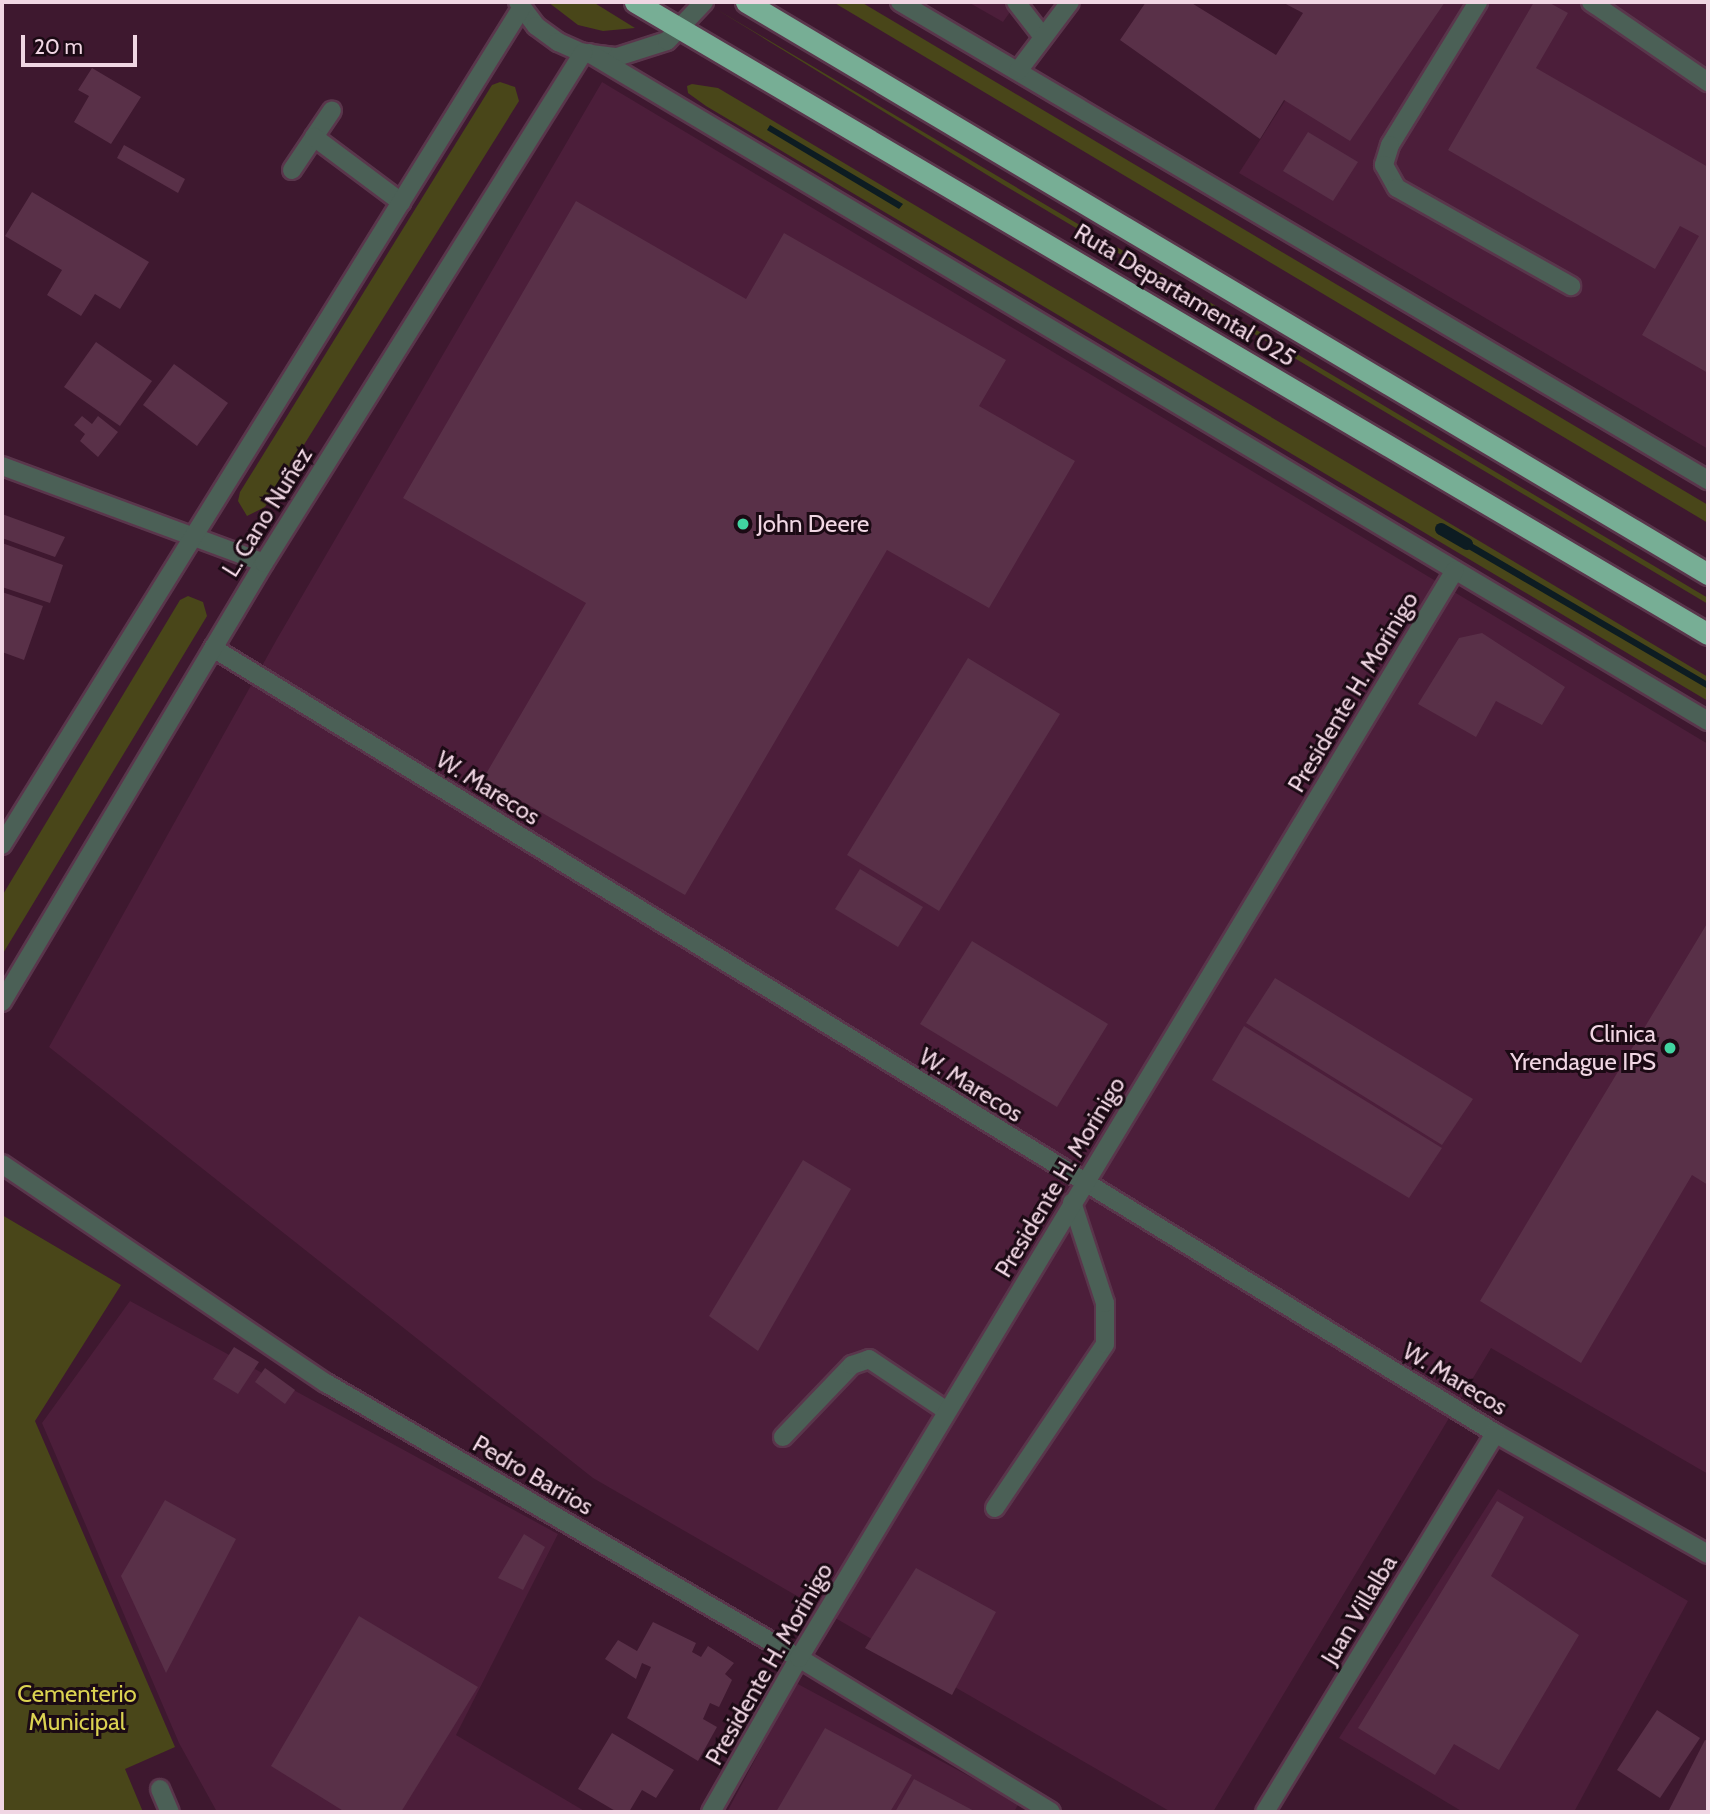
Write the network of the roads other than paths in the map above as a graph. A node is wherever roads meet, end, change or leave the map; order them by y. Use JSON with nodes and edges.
{"nodes":[{"id":1,"x":635,"y":2,"type":"edge"},
{"id":2,"x":704,"y":2,"type":"edge"},
{"id":3,"x":746,"y":2,"type":"edge"},
{"id":4,"x":900,"y":2,"type":"edge"},
{"id":5,"x":1016,"y":2,"type":"edge"},
{"id":6,"x":1070,"y":2,"type":"edge"},
{"id":7,"x":1478,"y":2,"type":"edge"},
{"id":8,"x":1591,"y":2,"type":"edge"},
{"id":9,"x":518,"y":4,"type":"edge"},
{"id":10,"x":682,"y":30,"type":"junction"},
{"id":11,"x":1043,"y":37,"type":"junction"},
{"id":12,"x":586,"y":53,"type":"junction"},
{"id":13,"x":1018,"y":71,"type":"junction"},
{"id":14,"x":1708,"y":82,"type":"edge"},
{"id":15,"x":332,"y":110,"type":"dead end"},
{"id":16,"x":314,"y":137,"type":"junction"},
{"id":17,"x":292,"y":170,"type":"dead end"},
{"id":18,"x":401,"y":202,"type":"junction"},
{"id":19,"x":1571,"y":286,"type":"dead end"},
{"id":20,"x":2,"y":466,"type":"edge"},
{"id":21,"x":1708,"y":480,"type":"edge"},
{"id":22,"x":194,"y":534,"type":"junction"},
{"id":23,"x":264,"y":563,"type":"junction"},
{"id":24,"x":1455,"y":570,"type":"junction"},
{"id":25,"x":1708,"y":574,"type":"edge"},
{"id":26,"x":1708,"y":634,"type":"edge"},
{"id":27,"x":213,"y":648,"type":"junction"},
{"id":28,"x":1708,"y":721,"type":"edge"},
{"id":29,"x":2,"y":845,"type":"edge"},
{"id":30,"x":2,"y":1002,"type":"edge"},
{"id":31,"x":2,"y":1164,"type":"edge"},
{"id":32,"x":1084,"y":1183,"type":"junction"},
{"id":33,"x":1072,"y":1202,"type":"junction"},
{"id":34,"x":947,"y":1411,"type":"junction"},
{"id":35,"x":1495,"y":1433,"type":"junction"},
{"id":36,"x":783,"y":1437,"type":"dead end"},
{"id":37,"x":995,"y":1508,"type":"dead end"},
{"id":38,"x":1706,"y":1546,"type":"edge"},
{"id":39,"x":799,"y":1658,"type":"junction"},
{"id":40,"x":160,"y":1789,"type":"dead end"},
{"id":41,"x":170,"y":1812,"type":"edge"},
{"id":42,"x":711,"y":1812,"type":"edge"},
{"id":43,"x":1051,"y":1812,"type":"edge"},
{"id":44,"x":1265,"y":1812,"type":"edge"}],
"edges":[{"from":1,"to":10,"type":"highway","name":"Ruta Departamental 025"},
{"from":2,"to":10,"type":"street"},
{"from":3,"to":25,"type":"highway","name":"Ruta Departamental 025"},
{"from":4,"to":13,"type":"street"},
{"from":5,"to":11,"type":"street"},
{"from":6,"to":11,"type":"street"},
{"from":7,"to":19,"type":"street"},
{"from":8,"to":14,"type":"street"},
{"from":9,"to":12,"type":"street"},
{"from":9,"to":18,"type":"street","name":"L. Cano Nuñez"},
{"from":10,"to":12,"type":"street"},
{"from":10,"to":26,"type":"highway","name":"Ruta Departamental 025"},
{"from":11,"to":13,"type":"street"},
{"from":12,"to":23,"type":"street","name":"L. Cano Nuñez"},
{"from":12,"to":24,"type":"street"},
{"from":13,"to":21,"type":"street"},
{"from":15,"to":16,"type":"street"},
{"from":16,"to":17,"type":"street"},
{"from":16,"to":18,"type":"street"},
{"from":18,"to":22,"type":"street","name":"L. Cano Nuñez"},
{"from":20,"to":22,"type":"street"},
{"from":22,"to":23,"type":"street"},
{"from":22,"to":29,"type":"street","name":"L. Cano Nuñez"},
{"from":23,"to":27,"type":"street","name":"L. Cano Nuñez"},
{"from":24,"to":28,"type":"street"},
{"from":24,"to":32,"type":"street","name":"Presidente H. Morinigo"},
{"from":27,"to":30,"type":"street","name":"L. Cano Nuñez"},
{"from":27,"to":32,"type":"street","name":"W. Marecos"},
{"from":31,"to":39,"type":"street","name":"Pedro Barrios"},
{"from":32,"to":33,"type":"street","name":"Presidente H. Morinigo"},
{"from":32,"to":35,"type":"street","name":"W. Marecos"},
{"from":33,"to":34,"type":"street","name":"Presidente H. Morinigo"},
{"from":33,"to":37,"type":"street"},
{"from":34,"to":36,"type":"street"},
{"from":34,"to":39,"type":"street","name":"Presidente H. Morinigo"},
{"from":35,"to":38,"type":"street","name":"W. Marecos"},
{"from":35,"to":44,"type":"street","name":"Juan Villalba"},
{"from":39,"to":42,"type":"street","name":"Presidente H. Morinigo"},
{"from":39,"to":43,"type":"street","name":"Pedro Barrios"},
{"from":40,"to":41,"type":"street"}]}
